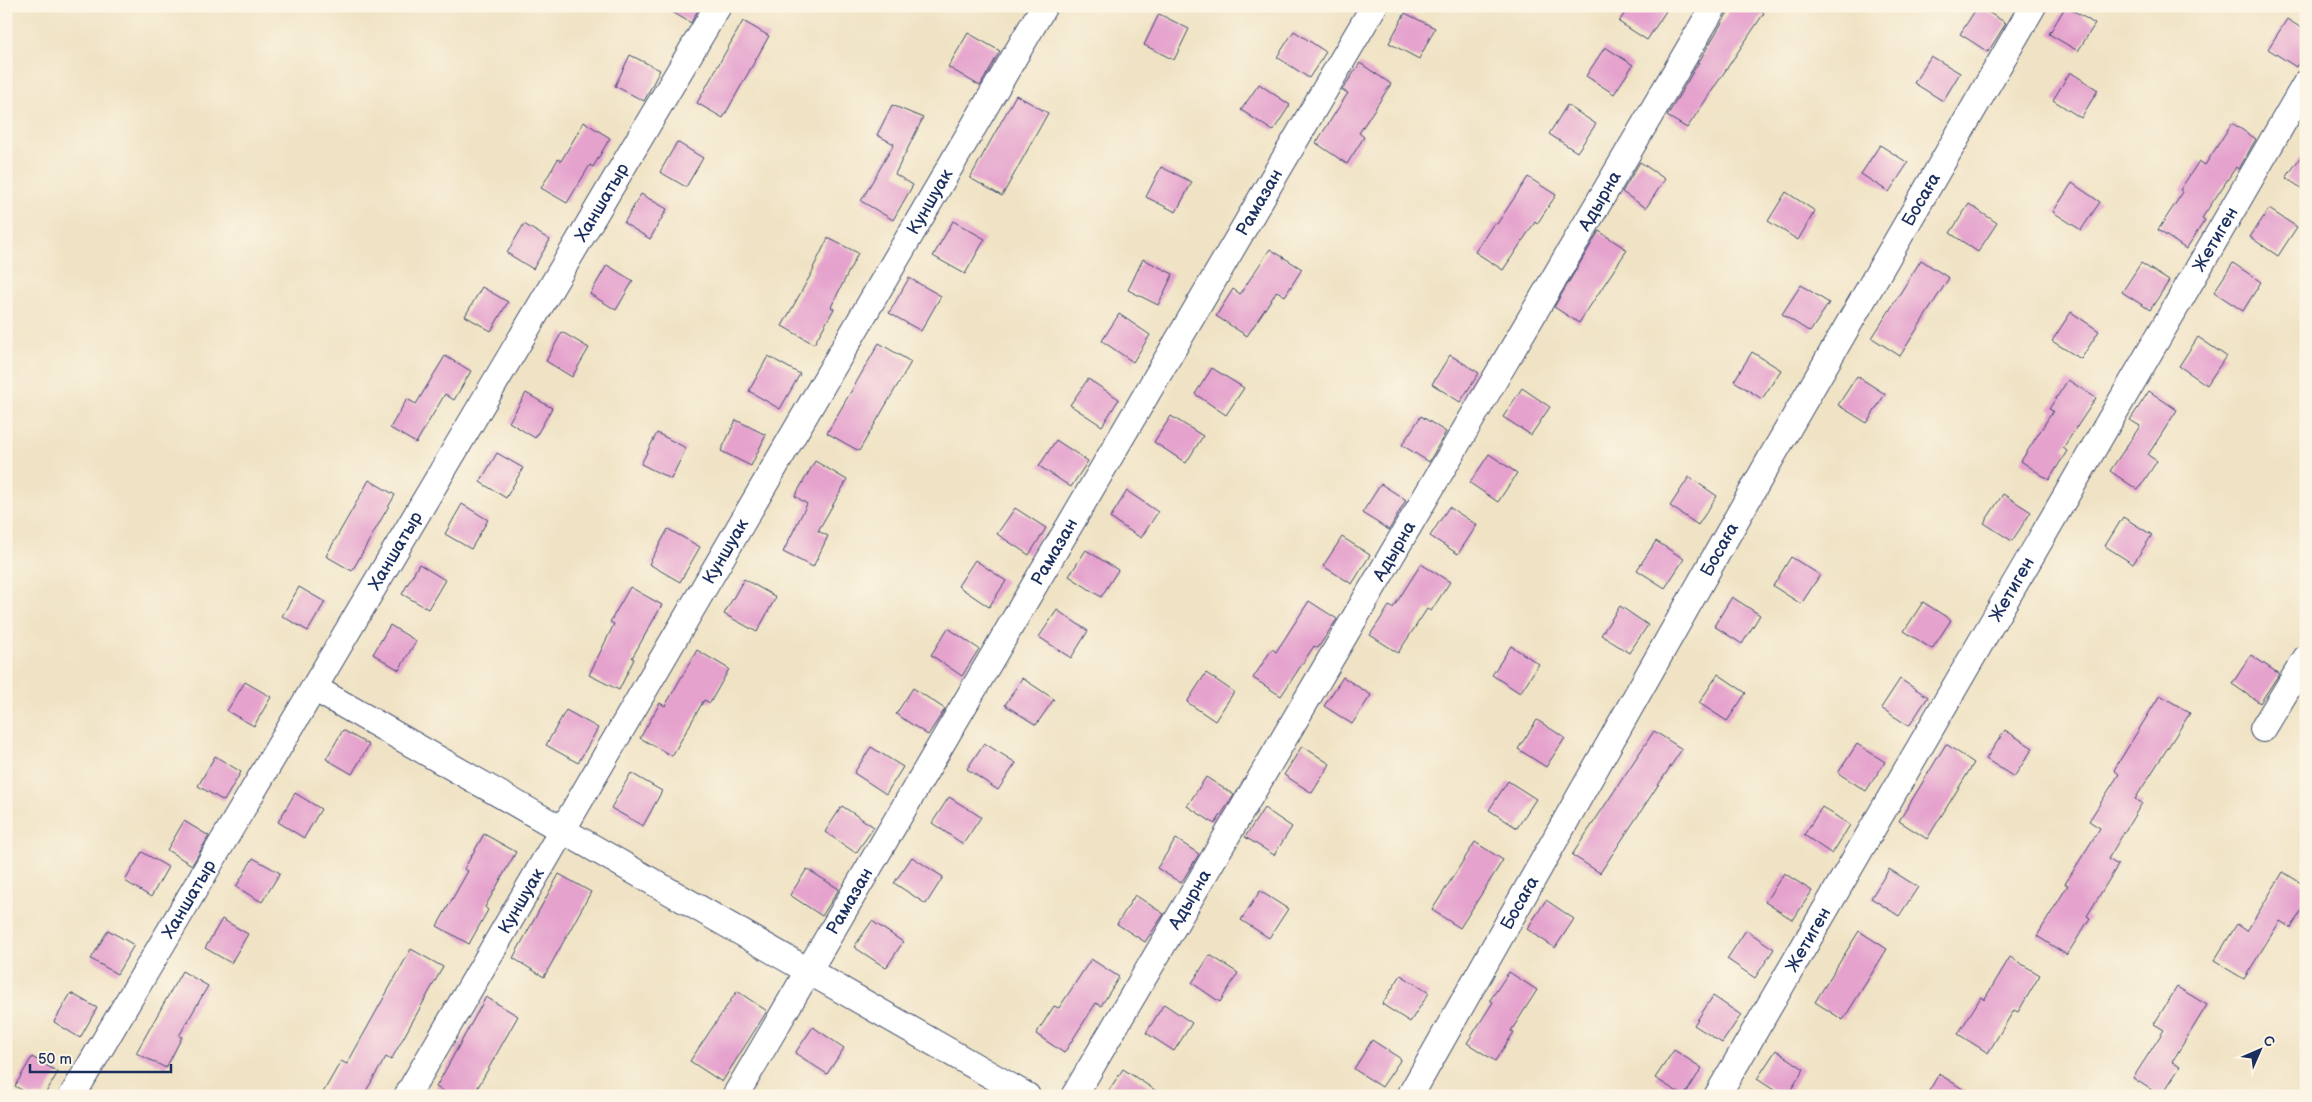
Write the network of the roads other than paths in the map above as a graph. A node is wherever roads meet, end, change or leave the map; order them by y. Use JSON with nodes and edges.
{"nodes":[{"id":1,"x":718,"y":6,"type":"edge"},
{"id":2,"x":1044,"y":6,"type":"edge"},
{"id":3,"x":1374,"y":6,"type":"edge"},
{"id":4,"x":1714,"y":6,"type":"edge"},
{"id":5,"x":2033,"y":6,"type":"edge"},
{"id":6,"x":2306,"y":83,"type":"edge"},
{"id":7,"x":2306,"y":658,"type":"edge"},
{"id":8,"x":314,"y":688,"type":"junction"},
{"id":9,"x":2263,"y":729,"type":"dead end"},
{"id":10,"x":562,"y":830,"type":"junction"},
{"id":11,"x":808,"y":971,"type":"junction"},
{"id":12,"x":72,"y":1096,"type":"edge"},
{"id":13,"x":406,"y":1096,"type":"edge"},
{"id":14,"x":735,"y":1096,"type":"edge"},
{"id":15,"x":1027,"y":1096,"type":"edge"},
{"id":16,"x":1074,"y":1096,"type":"edge"},
{"id":17,"x":1410,"y":1096,"type":"edge"},
{"id":18,"x":1717,"y":1096,"type":"edge"}],
"edges":[{"from":1,"to":8,"type":"street","name":"Ханшатыр"},
{"from":2,"to":10,"type":"street","name":"Куншуак"},
{"from":3,"to":11,"type":"street","name":"Рамазан"},
{"from":4,"to":16,"type":"street","name":"Адырна"},
{"from":5,"to":17,"type":"street","name":"Босаға"},
{"from":6,"to":18,"type":"street","name":"Жетиген"},
{"from":7,"to":9,"type":"street"},
{"from":8,"to":10,"type":"street"},
{"from":8,"to":12,"type":"street","name":"Ханшатыр"},
{"from":10,"to":11,"type":"street"},
{"from":10,"to":13,"type":"street","name":"Куншуак"},
{"from":11,"to":14,"type":"street","name":"Рамазан"},
{"from":11,"to":15,"type":"street"}]}
